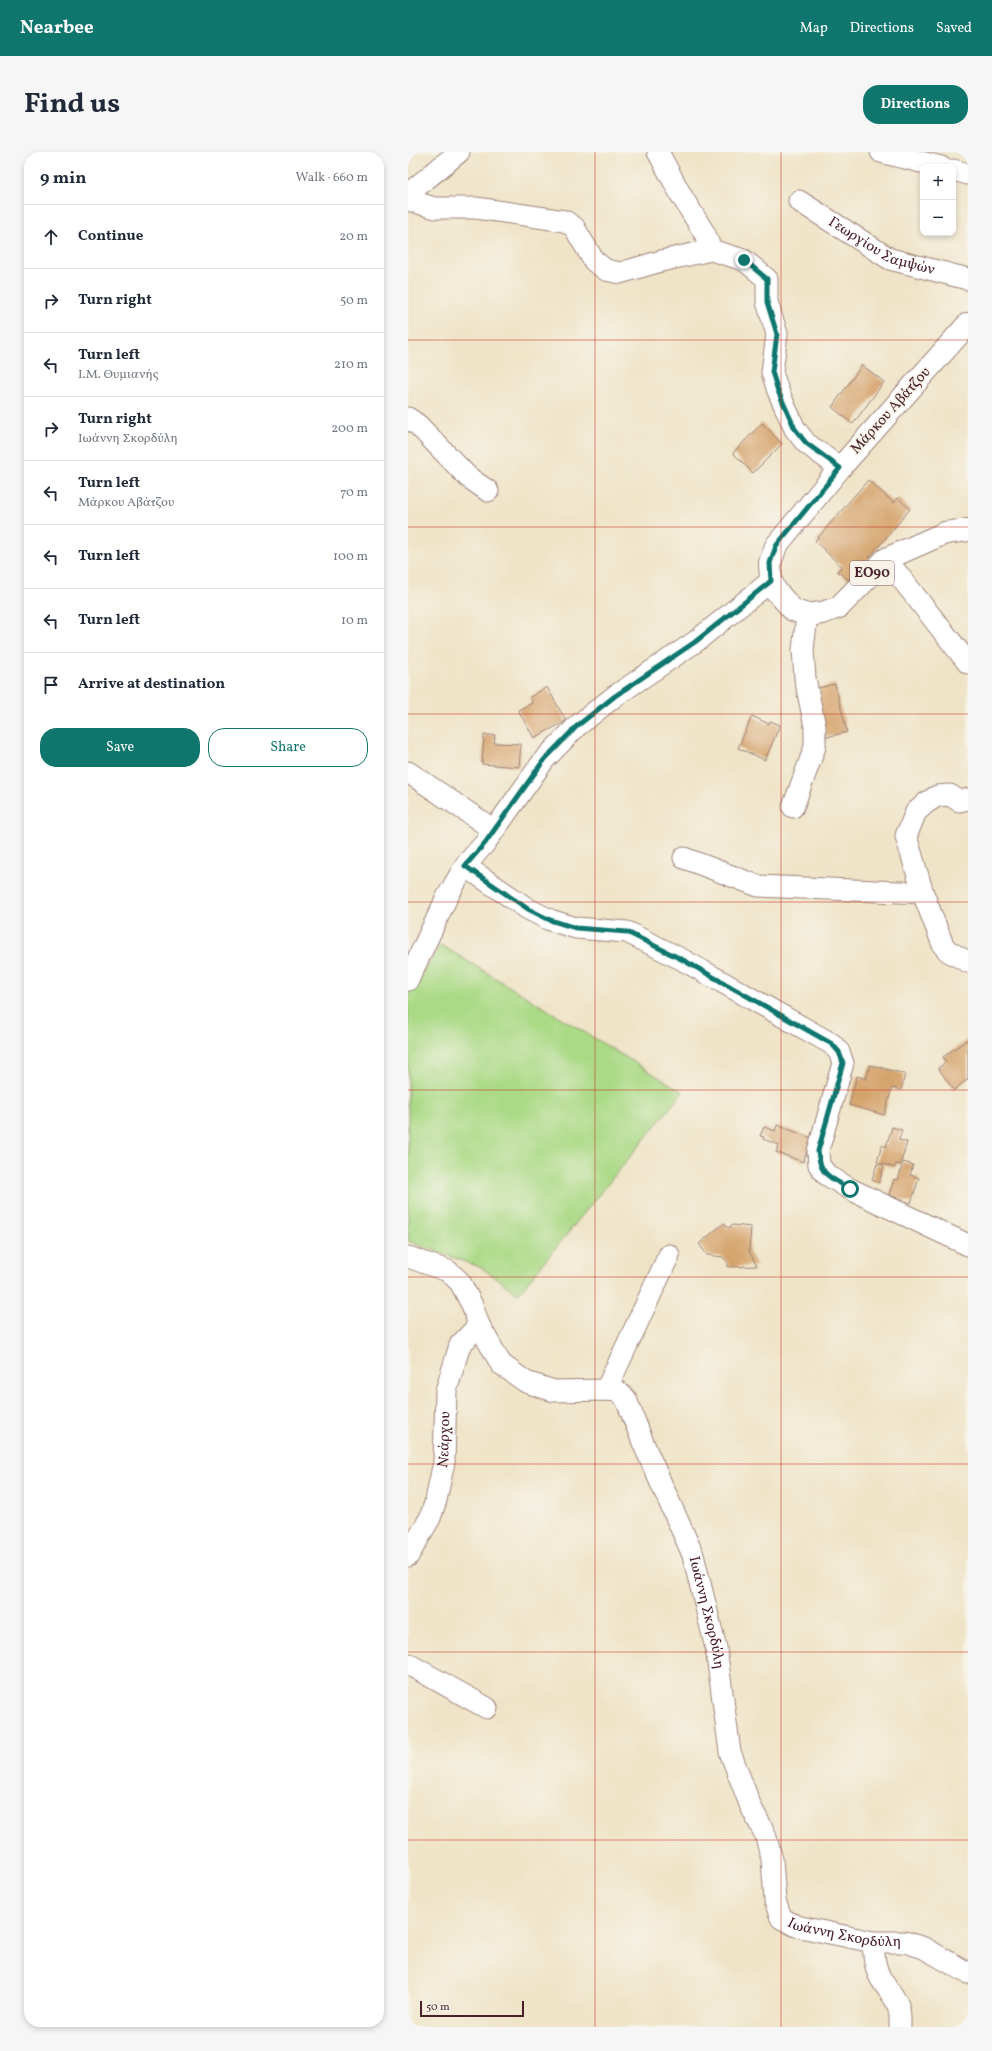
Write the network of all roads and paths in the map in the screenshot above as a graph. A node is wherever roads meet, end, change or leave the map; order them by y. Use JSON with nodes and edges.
{"nodes":[{"id":1,"x":459,"y":152,"type":"edge"},
{"id":2,"x":658,"y":152,"type":"edge"},
{"id":3,"x":881,"y":152,"type":"edge"},
{"id":4,"x":928,"y":164,"type":"edge"},
{"id":5,"x":956,"y":171,"type":"edge"},
{"id":6,"x":968,"y":174,"type":"edge"},
{"id":7,"x":408,"y":194,"type":"edge"},
{"id":8,"x":408,"y":200,"type":"edge"},
{"id":9,"x":800,"y":201,"type":"dead end"},
{"id":10,"x":711,"y":250,"type":"junction"},
{"id":11,"x":968,"y":279,"type":"edge"},
{"id":12,"x":968,"y":324,"type":"edge"},
{"id":13,"x":408,"y":418,"type":"edge"},
{"id":14,"x":840,"y":468,"type":"junction"},
{"id":15,"x":488,"y":490,"type":"dead end"},
{"id":16,"x":968,"y":530,"type":"edge"},
{"id":17,"x":886,"y":559,"type":"junction"},
{"id":18,"x":771,"y":581,"type":"junction"},
{"id":19,"x":806,"y":615,"type":"junction"},
{"id":20,"x":968,"y":663,"type":"edge"},
{"id":21,"x":408,"y":772,"type":"edge"},
{"id":22,"x":968,"y":799,"type":"edge"},
{"id":23,"x":793,"y":807,"type":"dead end"},
{"id":24,"x":494,"y":830,"type":"junction"},
{"id":25,"x":684,"y":858,"type":"dead end"},
{"id":26,"x":465,"y":866,"type":"junction"},
{"id":27,"x":923,"y":893,"type":"junction"},
{"id":28,"x":968,"y":962,"type":"edge"},
{"id":29,"x":408,"y":980,"type":"edge"},
{"id":30,"x":968,"y":1245,"type":"edge"},
{"id":31,"x":669,"y":1255,"type":"dead end"},
{"id":32,"x":408,"y":1256,"type":"edge"},
{"id":33,"x":479,"y":1325,"type":"junction"},
{"id":34,"x":606,"y":1390,"type":"junction"},
{"id":35,"x":408,"y":1556,"type":"edge"},
{"id":36,"x":408,"y":1664,"type":"edge"},
{"id":37,"x":487,"y":1708,"type":"dead end"},
{"id":38,"x":873,"y":1942,"type":"junction"},
{"id":39,"x":968,"y":1973,"type":"edge"},
{"id":40,"x":900,"y":2027,"type":"edge"}],
"edges":[{"from":1,"to":7,"type":"street"},
{"from":2,"to":10,"type":"street"},
{"from":3,"to":4,"type":"street"},
{"from":5,"to":6,"type":"street"},
{"from":8,"to":10,"type":"street"},
{"from":9,"to":11,"type":"street","name":"Γεωργίου Σαμψών"},
{"from":10,"to":14,"type":"street"},
{"from":12,"to":14,"type":"main road","name":"Μάρκου Αβάτζου"},
{"from":13,"to":15,"type":"street"},
{"from":14,"to":18,"type":"main road","name":"Μάρκου Αβάτζου"},
{"from":16,"to":17,"type":"main road","number":"ΕΟ90"},
{"from":17,"to":19,"type":"main road","number":"ΕΟ90"},
{"from":17,"to":20,"type":"street"},
{"from":18,"to":19,"type":"main road"},
{"from":18,"to":24,"type":"street"},
{"from":19,"to":23,"type":"street"},
{"from":21,"to":24,"type":"street"},
{"from":22,"to":27,"type":"street"},
{"from":24,"to":26,"type":"street"},
{"from":25,"to":27,"type":"street"},
{"from":26,"to":29,"type":"street"},
{"from":26,"to":30,"type":"street"},
{"from":27,"to":28,"type":"street"},
{"from":31,"to":34,"type":"street"},
{"from":32,"to":33,"type":"street","name":"Ιωάννη Σκορδύλη"},
{"from":33,"to":34,"type":"street","name":"Ιωάννη Σκορδύλη"},
{"from":33,"to":35,"type":"street","name":"Νεάρχου"},
{"from":34,"to":38,"type":"street","name":"Ιωάννη Σκορδύλη"},
{"from":36,"to":37,"type":"street"},
{"from":38,"to":39,"type":"street","name":"Ιωάννη Σκορδύλη"},
{"from":38,"to":40,"type":"street"}]}
